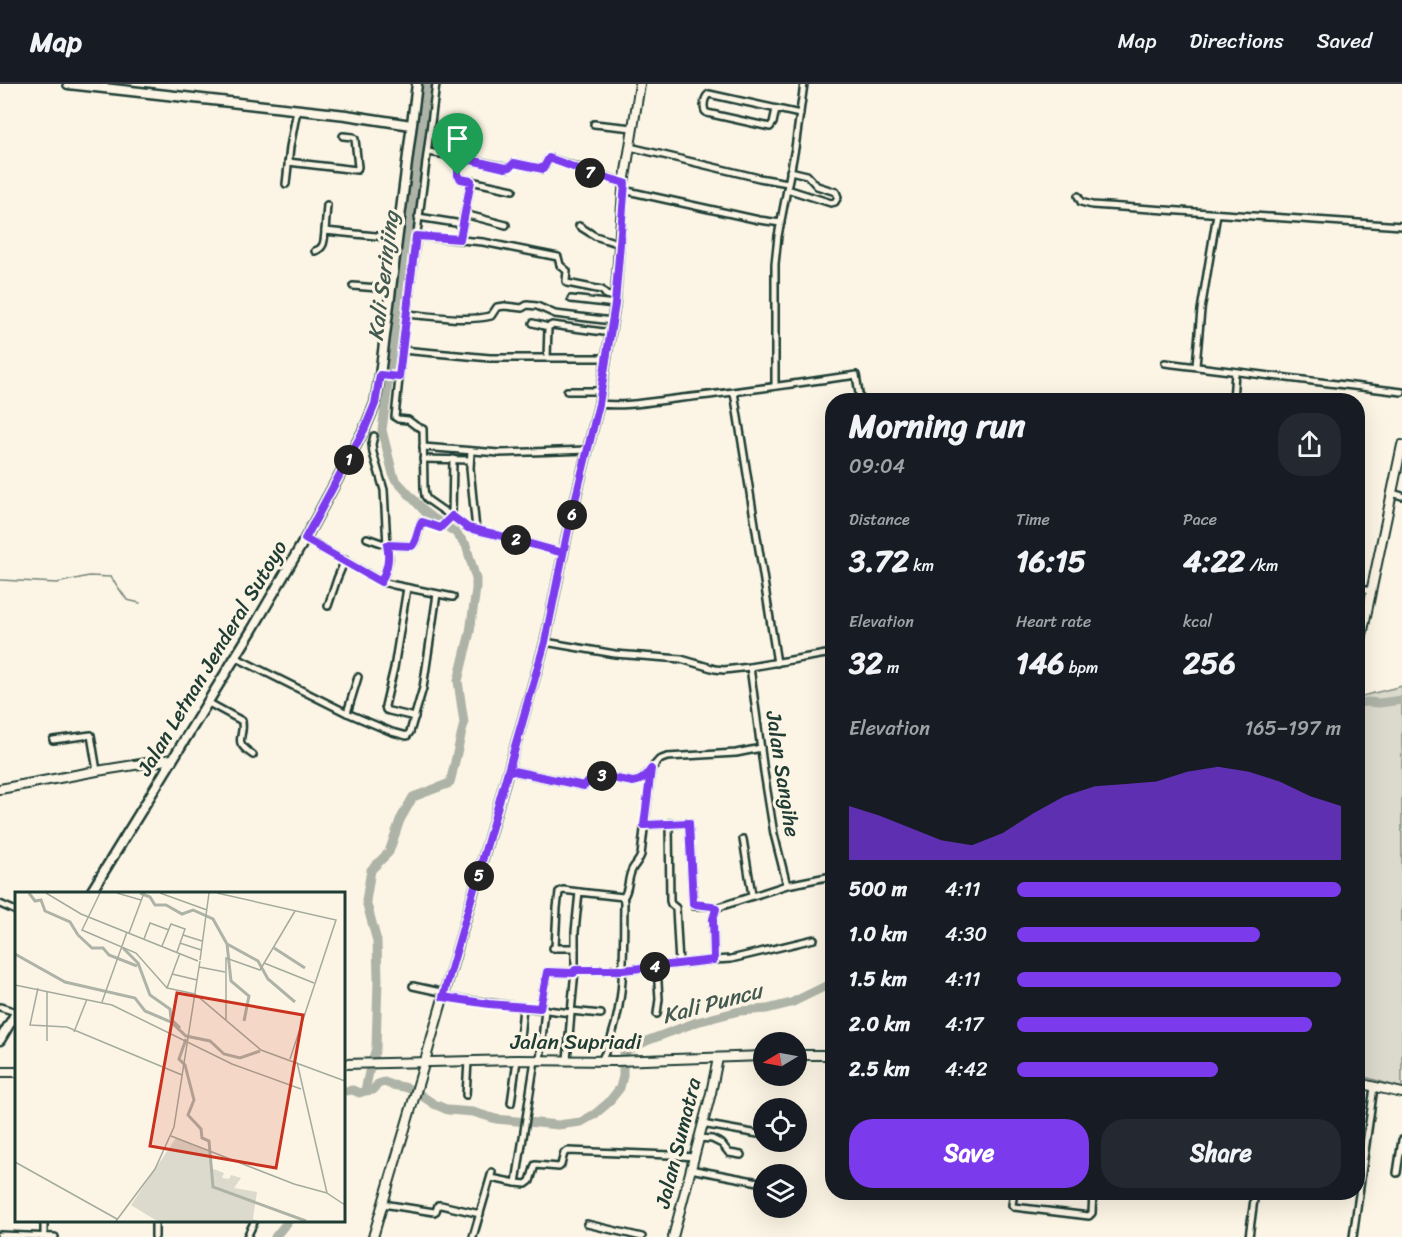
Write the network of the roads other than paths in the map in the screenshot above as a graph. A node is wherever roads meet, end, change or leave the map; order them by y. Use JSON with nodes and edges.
{"nodes":[{"id":1,"x":68,"y":84,"type":"edge"},
{"id":2,"x":417,"y":84,"type":"edge"},
{"id":3,"x":436,"y":84,"type":"edge"},
{"id":4,"x":640,"y":84,"type":"edge"},
{"id":5,"x":804,"y":84,"type":"edge"},
{"id":6,"x":98,"y":86,"type":"edge"},
{"id":7,"x":776,"y":109,"type":"junction"},
{"id":8,"x":297,"y":110,"type":"junction"},
{"id":9,"x":800,"y":114,"type":"junction"},
{"id":10,"x":594,"y":124,"type":"dead end"},
{"id":11,"x":411,"y":125,"type":"junction"},
{"id":12,"x":633,"y":128,"type":"junction"},
{"id":13,"x":343,"y":136,"type":"dead end"},
{"id":14,"x":630,"y":147,"type":"junction"},
{"id":15,"x":428,"y":152,"type":"junction"},
{"id":16,"x":458,"y":157,"type":"junction"},
{"id":17,"x":288,"y":162,"type":"junction"},
{"id":18,"x":790,"y":171,"type":"junction"},
{"id":19,"x":471,"y":181,"type":"junction"},
{"id":20,"x":286,"y":184,"type":"dead end"},
{"id":21,"x":787,"y":186,"type":"junction"},
{"id":22,"x":624,"y":187,"type":"junction"},
{"id":23,"x":513,"y":190,"type":"dead end"},
{"id":24,"x":1078,"y":196,"type":"dead end"},
{"id":25,"x":327,"y":205,"type":"dead end"},
{"id":26,"x":464,"y":214,"type":"junction"},
{"id":27,"x":1217,"y":214,"type":"junction"},
{"id":28,"x":418,"y":217,"type":"junction"},
{"id":29,"x":781,"y":223,"type":"junction"},
{"id":30,"x":462,"y":224,"type":"junction"},
{"id":31,"x":506,"y":225,"type":"dead end"},
{"id":32,"x":579,"y":226,"type":"dead end"},
{"id":33,"x":1402,"y":226,"type":"edge"},
{"id":34,"x":325,"y":231,"type":"junction"},
{"id":35,"x":416,"y":236,"type":"junction"},
{"id":36,"x":396,"y":238,"type":"junction"},
{"id":37,"x":460,"y":239,"type":"junction"},
{"id":38,"x":620,"y":244,"type":"junction"},
{"id":39,"x":315,"y":252,"type":"dead end"},
{"id":40,"x":353,"y":285,"type":"dead end"},
{"id":41,"x":390,"y":289,"type":"junction"},
{"id":42,"x":571,"y":299,"type":"dead end"},
{"id":43,"x":615,"y":300,"type":"junction"},
{"id":44,"x":406,"y":314,"type":"junction"},
{"id":45,"x":612,"y":321,"type":"junction"},
{"id":46,"x":532,"y":323,"type":"dead end"},
{"id":47,"x":548,"y":327,"type":"junction"},
{"id":48,"x":610,"y":333,"type":"junction"},
{"id":49,"x":402,"y":350,"type":"junction"},
{"id":50,"x":547,"y":358,"type":"junction"},
{"id":51,"x":607,"y":358,"type":"junction"},
{"id":52,"x":1165,"y":363,"type":"dead end"},
{"id":53,"x":1196,"y":366,"type":"junction"},
{"id":54,"x":1235,"y":372,"type":"junction"},
{"id":55,"x":382,"y":375,"type":"junction"},
{"id":56,"x":396,"y":376,"type":"junction"},
{"id":57,"x":776,"y":386,"type":"junction"},
{"id":58,"x":567,"y":391,"type":"dead end"},
{"id":59,"x":601,"y":391,"type":"junction"},
{"id":60,"x":734,"y":392,"type":"junction"},
{"id":61,"x":1402,"y":392,"type":"edge"},
{"id":62,"x":859,"y":393,"type":"edge"},
{"id":63,"x":1234,"y":393,"type":"edge"},
{"id":64,"x":599,"y":404,"type":"junction"},
{"id":65,"x":374,"y":436,"type":"dead end"},
{"id":66,"x":1402,"y":445,"type":"edge"},
{"id":67,"x":423,"y":447,"type":"junction"},
{"id":68,"x":588,"y":450,"type":"junction"},
{"id":69,"x":471,"y":451,"type":"junction"},
{"id":70,"x":423,"y":459,"type":"junction"},
{"id":71,"x":453,"y":459,"type":"junction"},
{"id":72,"x":470,"y":460,"type":"junction"},
{"id":73,"x":1392,"y":493,"type":"junction"},
{"id":74,"x":1402,"y":496,"type":"edge"},
{"id":75,"x":452,"y":516,"type":"junction"},
{"id":76,"x":476,"y":530,"type":"junction"},
{"id":77,"x":367,"y":538,"type":"dead end"},
{"id":78,"x":305,"y":539,"type":"junction"},
{"id":79,"x":387,"y":545,"type":"junction"},
{"id":80,"x":563,"y":553,"type":"junction"},
{"id":81,"x":345,"y":561,"type":"junction"},
{"id":82,"x":381,"y":582,"type":"junction"},
{"id":83,"x":406,"y":588,"type":"junction"},
{"id":84,"x":1365,"y":590,"type":"edge"},
{"id":85,"x":1370,"y":590,"type":"junction"},
{"id":86,"x":437,"y":594,"type":"junction"},
{"id":87,"x":453,"y":597,"type":"dead end"},
{"id":88,"x":328,"y":606,"type":"dead end"},
{"id":89,"x":1365,"y":617,"type":"edge"},
{"id":90,"x":545,"y":642,"type":"junction"},
{"id":91,"x":825,"y":654,"type":"edge"},
{"id":92,"x":235,"y":657,"type":"junction"},
{"id":93,"x":777,"y":663,"type":"junction"},
{"id":94,"x":750,"y":667,"type":"junction"},
{"id":95,"x":358,"y":677,"type":"dead end"},
{"id":96,"x":207,"y":702,"type":"junction"},
{"id":97,"x":347,"y":714,"type":"junction"},
{"id":98,"x":415,"y":717,"type":"junction"},
{"id":99,"x":53,"y":740,"type":"dead end"},
{"id":100,"x":760,"y":748,"type":"junction"},
{"id":101,"x":253,"y":755,"type":"dead end"},
{"id":102,"x":172,"y":759,"type":"junction"},
{"id":103,"x":651,"y":769,"type":"junction"},
{"id":104,"x":509,"y":770,"type":"junction"},
{"id":105,"x":97,"y":771,"type":"junction"},
{"id":106,"x":0,"y":789,"type":"edge"},
{"id":107,"x":669,"y":823,"type":"junction"},
{"id":108,"x":644,"y":825,"type":"junction"},
{"id":109,"x":743,"y":839,"type":"dead end"},
{"id":110,"x":825,"y":877,"type":"edge"},
{"id":111,"x":787,"y":885,"type":"junction"},
{"id":112,"x":91,"y":892,"type":"edge"},
{"id":113,"x":579,"y":892,"type":"junction"},
{"id":114,"x":752,"y":895,"type":"junction"},
{"id":115,"x":623,"y":898,"type":"junction"},
{"id":116,"x":0,"y":904,"type":"edge"},
{"id":117,"x":716,"y":909,"type":"junction"},
{"id":118,"x":15,"y":910,"type":"edge"},
{"id":119,"x":814,"y":939,"type":"dead end"},
{"id":120,"x":575,"y":948,"type":"junction"},
{"id":121,"x":714,"y":960,"type":"junction"},
{"id":122,"x":679,"y":964,"type":"junction"},
{"id":123,"x":657,"y":967,"type":"junction"},
{"id":124,"x":623,"y":970,"type":"junction"},
{"id":125,"x":575,"y":972,"type":"junction"},
{"id":126,"x":413,"y":986,"type":"dead end"},
{"id":127,"x":444,"y":995,"type":"junction"},
{"id":128,"x":0,"y":1007,"type":"edge"},
{"id":129,"x":523,"y":1007,"type":"junction"},
{"id":130,"x":543,"y":1009,"type":"junction"},
{"id":131,"x":571,"y":1012,"type":"junction"},
{"id":132,"x":15,"y":1013,"type":"edge"},
{"id":133,"x":601,"y":1014,"type":"dead end"},
{"id":134,"x":657,"y":1014,"type":"dead end"},
{"id":135,"x":15,"y":1015,"type":"edge"},
{"id":136,"x":520,"y":1039,"type":"dead end"},
{"id":137,"x":0,"y":1040,"type":"edge"},
{"id":138,"x":807,"y":1055,"type":"edge"},
{"id":139,"x":825,"y":1055,"type":"edge"},
{"id":140,"x":753,"y":1056,"type":"edge"},
{"id":141,"x":718,"y":1058,"type":"junction"},
{"id":142,"x":517,"y":1060,"type":"junction"},
{"id":143,"x":537,"y":1060,"type":"junction"},
{"id":144,"x":567,"y":1060,"type":"junction"},
{"id":145,"x":425,"y":1061,"type":"junction"},
{"id":146,"x":468,"y":1061,"type":"junction"},
{"id":147,"x":601,"y":1061,"type":"junction"},
{"id":148,"x":345,"y":1064,"type":"edge"},
{"id":149,"x":1365,"y":1084,"type":"edge"},
{"id":150,"x":1374,"y":1086,"type":"junction"},
{"id":151,"x":1402,"y":1093,"type":"edge"},
{"id":152,"x":466,"y":1095,"type":"dead end"},
{"id":153,"x":511,"y":1103,"type":"dead end"},
{"id":154,"x":702,"y":1124,"type":"junction"},
{"id":155,"x":753,"y":1133,"type":"edge"},
{"id":156,"x":698,"y":1138,"type":"junction"},
{"id":157,"x":1402,"y":1140,"type":"edge"},
{"id":158,"x":1365,"y":1151,"type":"edge"},
{"id":159,"x":741,"y":1155,"type":"dead end"},
{"id":160,"x":693,"y":1157,"type":"junction"},
{"id":161,"x":690,"y":1169,"type":"junction"},
{"id":162,"x":1397,"y":1173,"type":"dead end"},
{"id":163,"x":753,"y":1181,"type":"edge"},
{"id":164,"x":516,"y":1184,"type":"junction"},
{"id":165,"x":1013,"y":1200,"type":"edge"},
{"id":166,"x":1093,"y":1200,"type":"edge"},
{"id":167,"x":1254,"y":1200,"type":"edge"},
{"id":168,"x":1358,"y":1200,"type":"edge"},
{"id":169,"x":383,"y":1204,"type":"junction"},
{"id":170,"x":480,"y":1214,"type":"junction"},
{"id":171,"x":44,"y":1222,"type":"edge"},
{"id":172,"x":254,"y":1222,"type":"edge"},
{"id":173,"x":587,"y":1224,"type":"dead end"},
{"id":174,"x":0,"y":1235,"type":"edge"},
{"id":175,"x":44,"y":1237,"type":"edge"},
{"id":176,"x":50,"y":1237,"type":"edge"},
{"id":177,"x":55,"y":1237,"type":"edge"},
{"id":178,"x":247,"y":1237,"type":"edge"},
{"id":179,"x":373,"y":1237,"type":"edge"},
{"id":180,"x":473,"y":1237,"type":"edge"},
{"id":181,"x":642,"y":1237,"type":"edge"},
{"id":182,"x":673,"y":1237,"type":"edge"},
{"id":183,"x":1249,"y":1237,"type":"edge"},
{"id":184,"x":1353,"y":1237,"type":"edge"}],
"edges":[{"from":1,"to":6,"type":"main road"},
{"from":2,"to":11,"type":"main road","name":"Jalan Letnan Jenderal Sutoyo"},
{"from":3,"to":15,"type":"street"},
{"from":4,"to":12,"type":"main road"},
{"from":5,"to":9,"type":"street"},
{"from":6,"to":8,"type":"main road"},
{"from":7,"to":7,"type":"street"},
{"from":7,"to":9,"type":"street"},
{"from":8,"to":11,"type":"main road"},
{"from":8,"to":17,"type":"street"},
{"from":9,"to":18,"type":"street"},
{"from":10,"to":12,"type":"street"},
{"from":11,"to":36,"type":"main road","name":"Jalan Letnan Jenderal Sutoyo"},
{"from":12,"to":14,"type":"main road"},
{"from":13,"to":17,"type":"street"},
{"from":14,"to":21,"type":"street"},
{"from":14,"to":22,"type":"main road"},
{"from":15,"to":16,"type":"street"},
{"from":15,"to":28,"type":"street"},
{"from":16,"to":19,"type":"street"},
{"from":16,"to":22,"type":"street"},
{"from":17,"to":20,"type":"street"},
{"from":18,"to":21,"type":"street"},
{"from":18,"to":21,"type":"street"},
{"from":19,"to":23,"type":"street"},
{"from":19,"to":26,"type":"street"},
{"from":21,"to":29,"type":"street"},
{"from":22,"to":29,"type":"street"},
{"from":22,"to":38,"type":"main road"},
{"from":24,"to":27,"type":"street"},
{"from":25,"to":34,"type":"street"},
{"from":26,"to":30,"type":"street"},
{"from":26,"to":31,"type":"street"},
{"from":27,"to":33,"type":"street"},
{"from":27,"to":53,"type":"street"},
{"from":28,"to":30,"type":"street"},
{"from":28,"to":35,"type":"street"},
{"from":29,"to":57,"type":"street"},
{"from":30,"to":37,"type":"street"},
{"from":32,"to":38,"type":"street"},
{"from":34,"to":36,"type":"street"},
{"from":34,"to":39,"type":"street"},
{"from":35,"to":37,"type":"street"},
{"from":35,"to":44,"type":"street"},
{"from":36,"to":41,"type":"main road","name":"Jalan Letnan Jenderal Sutoyo"},
{"from":37,"to":43,"type":"street"},
{"from":38,"to":43,"type":"main road"},
{"from":40,"to":41,"type":"street"},
{"from":41,"to":55,"type":"main road","name":"Jalan Letnan Jenderal Sutoyo"},
{"from":42,"to":43,"type":"street"},
{"from":43,"to":45,"type":"main road"},
{"from":44,"to":45,"type":"street"},
{"from":44,"to":49,"type":"street"},
{"from":45,"to":48,"type":"main road"},
{"from":46,"to":47,"type":"street"},
{"from":47,"to":48,"type":"street"},
{"from":47,"to":50,"type":"street"},
{"from":48,"to":51,"type":"main road"},
{"from":49,"to":50,"type":"street"},
{"from":49,"to":56,"type":"street"},
{"from":50,"to":51,"type":"street"},
{"from":51,"to":59,"type":"main road"},
{"from":52,"to":53,"type":"street"},
{"from":53,"to":54,"type":"street"},
{"from":54,"to":61,"type":"street"},
{"from":54,"to":63,"type":"street"},
{"from":55,"to":56,"type":"street"},
{"from":55,"to":78,"type":"main road","name":"Jalan Letnan Jenderal Sutoyo"},
{"from":56,"to":67,"type":"street"},
{"from":57,"to":60,"type":"street"},
{"from":57,"to":62,"type":"street"},
{"from":58,"to":59,"type":"street"},
{"from":59,"to":64,"type":"main road"},
{"from":60,"to":64,"type":"street"},
{"from":60,"to":93,"type":"street"},
{"from":64,"to":68,"type":"main road"},
{"from":65,"to":79,"type":"street"},
{"from":66,"to":73,"type":"main road"},
{"from":67,"to":69,"type":"street"},
{"from":67,"to":70,"type":"street"},
{"from":68,"to":69,"type":"street"},
{"from":68,"to":80,"type":"main road"},
{"from":69,"to":72,"type":"street"},
{"from":70,"to":71,"type":"street"},
{"from":70,"to":75,"type":"street"},
{"from":71,"to":72,"type":"street"},
{"from":71,"to":75,"type":"street"},
{"from":72,"to":76,"type":"street"},
{"from":73,"to":74,"type":"street"},
{"from":73,"to":85,"type":"main road"},
{"from":75,"to":76,"type":"street"},
{"from":75,"to":79,"type":"street"},
{"from":76,"to":80,"type":"street"},
{"from":77,"to":79,"type":"street"},
{"from":78,"to":81,"type":"street"},
{"from":78,"to":92,"type":"main road","name":"Jalan Letnan Jenderal Sutoyo"},
{"from":79,"to":82,"type":"street"},
{"from":80,"to":90,"type":"main road"},
{"from":81,"to":82,"type":"street"},
{"from":81,"to":88,"type":"street"},
{"from":82,"to":83,"type":"street"},
{"from":83,"to":86,"type":"street"},
{"from":83,"to":98,"type":"street"},
{"from":84,"to":85,"type":"street"},
{"from":85,"to":89,"type":"main road"},
{"from":86,"to":87,"type":"street"},
{"from":86,"to":98,"type":"street"},
{"from":90,"to":94,"type":"street"},
{"from":90,"to":104,"type":"main road"},
{"from":91,"to":93,"type":"street"},
{"from":92,"to":96,"type":"main road","name":"Jalan Letnan Jenderal Sutoyo"},
{"from":92,"to":97,"type":"street"},
{"from":93,"to":94,"type":"street"},
{"from":94,"to":100,"type":"street","name":"Jalan Sangihe"},
{"from":95,"to":97,"type":"street"},
{"from":96,"to":101,"type":"street"},
{"from":96,"to":102,"type":"main road","name":"Jalan Letnan Jenderal Sutoyo"},
{"from":97,"to":98,"type":"street"},
{"from":99,"to":105,"type":"street"},
{"from":100,"to":103,"type":"street"},
{"from":100,"to":111,"type":"street","name":"Jalan Sangihe"},
{"from":102,"to":105,"type":"main road"},
{"from":102,"to":112,"type":"main road","name":"Jalan Letnan Jenderal Sutoyo"},
{"from":103,"to":104,"type":"street"},
{"from":103,"to":108,"type":"street"},
{"from":104,"to":127,"type":"main road"},
{"from":105,"to":106,"type":"main road"},
{"from":107,"to":108,"type":"street"},
{"from":107,"to":117,"type":"street"},
{"from":107,"to":122,"type":"street"},
{"from":108,"to":115,"type":"street"},
{"from":109,"to":114,"type":"street"},
{"from":110,"to":111,"type":"street"},
{"from":111,"to":114,"type":"street"},
{"from":113,"to":115,"type":"street"},
{"from":113,"to":120,"type":"street"},
{"from":113,"to":120,"type":"street"},
{"from":114,"to":117,"type":"street"},
{"from":115,"to":124,"type":"street"},
{"from":116,"to":118,"type":"street"},
{"from":117,"to":121,"type":"street"},
{"from":119,"to":121,"type":"street"},
{"from":120,"to":125,"type":"street"},
{"from":121,"to":122,"type":"street"},
{"from":122,"to":123,"type":"street"},
{"from":123,"to":124,"type":"street"},
{"from":123,"to":134,"type":"street"},
{"from":124,"to":125,"type":"street"},
{"from":124,"to":147,"type":"street"},
{"from":125,"to":130,"type":"street"},
{"from":125,"to":131,"type":"street"},
{"from":126,"to":127,"type":"street"},
{"from":127,"to":129,"type":"street"},
{"from":127,"to":145,"type":"main road"},
{"from":128,"to":132,"type":"street"},
{"from":129,"to":130,"type":"street"},
{"from":129,"to":136,"type":"street"},
{"from":130,"to":131,"type":"street"},
{"from":130,"to":143,"type":"street"},
{"from":131,"to":133,"type":"street"},
{"from":131,"to":144,"type":"street"},
{"from":135,"to":137,"type":"main road"},
{"from":138,"to":139,"type":"main road"},
{"from":140,"to":141,"type":"main road","name":"Jalan Supriadi"},
{"from":141,"to":147,"type":"main road","name":"Jalan Supriadi"},
{"from":141,"to":154,"type":"main road","name":"Jalan Sumatra"},
{"from":142,"to":143,"type":"main road","name":"Jalan Supriadi"},
{"from":142,"to":146,"type":"main road","name":"Jalan Supriadi"},
{"from":142,"to":153,"type":"street"},
{"from":143,"to":144,"type":"main road","name":"Jalan Supriadi"},
{"from":143,"to":164,"type":"street"},
{"from":144,"to":147,"type":"main road","name":"Jalan Supriadi"},
{"from":145,"to":146,"type":"main road","name":"Jalan Supriadi"},
{"from":145,"to":148,"type":"main road","name":"Jalan Supriadi"},
{"from":145,"to":169,"type":"main road"},
{"from":146,"to":152,"type":"street"},
{"from":149,"to":150,"type":"main road"},
{"from":150,"to":151,"type":"main road"},
{"from":150,"to":158,"type":"street"},
{"from":154,"to":155,"type":"street"},
{"from":154,"to":156,"type":"main road","name":"Jalan Sumatra"},
{"from":156,"to":159,"type":"street"},
{"from":156,"to":160,"type":"main road","name":"Jalan Sumatra"},
{"from":157,"to":162,"type":"street"},
{"from":160,"to":161,"type":"main road","name":"Jalan Sumatra"},
{"from":160,"to":164,"type":"street"},
{"from":161,"to":163,"type":"street"},
{"from":161,"to":182,"type":"main road","name":"Jalan Sumatra"},
{"from":164,"to":170,"type":"street"},
{"from":165,"to":166,"type":"street"},
{"from":167,"to":183,"type":"street"},
{"from":168,"to":184,"type":"street"},
{"from":169,"to":170,"type":"street"},
{"from":169,"to":179,"type":"main road"},
{"from":170,"to":180,"type":"street"},
{"from":171,"to":175,"type":"street"},
{"from":172,"to":178,"type":"street"},
{"from":173,"to":181,"type":"street"},
{"from":174,"to":175,"type":"street"},
{"from":175,"to":176,"type":"street"},
{"from":176,"to":177,"type":"street"}]}
